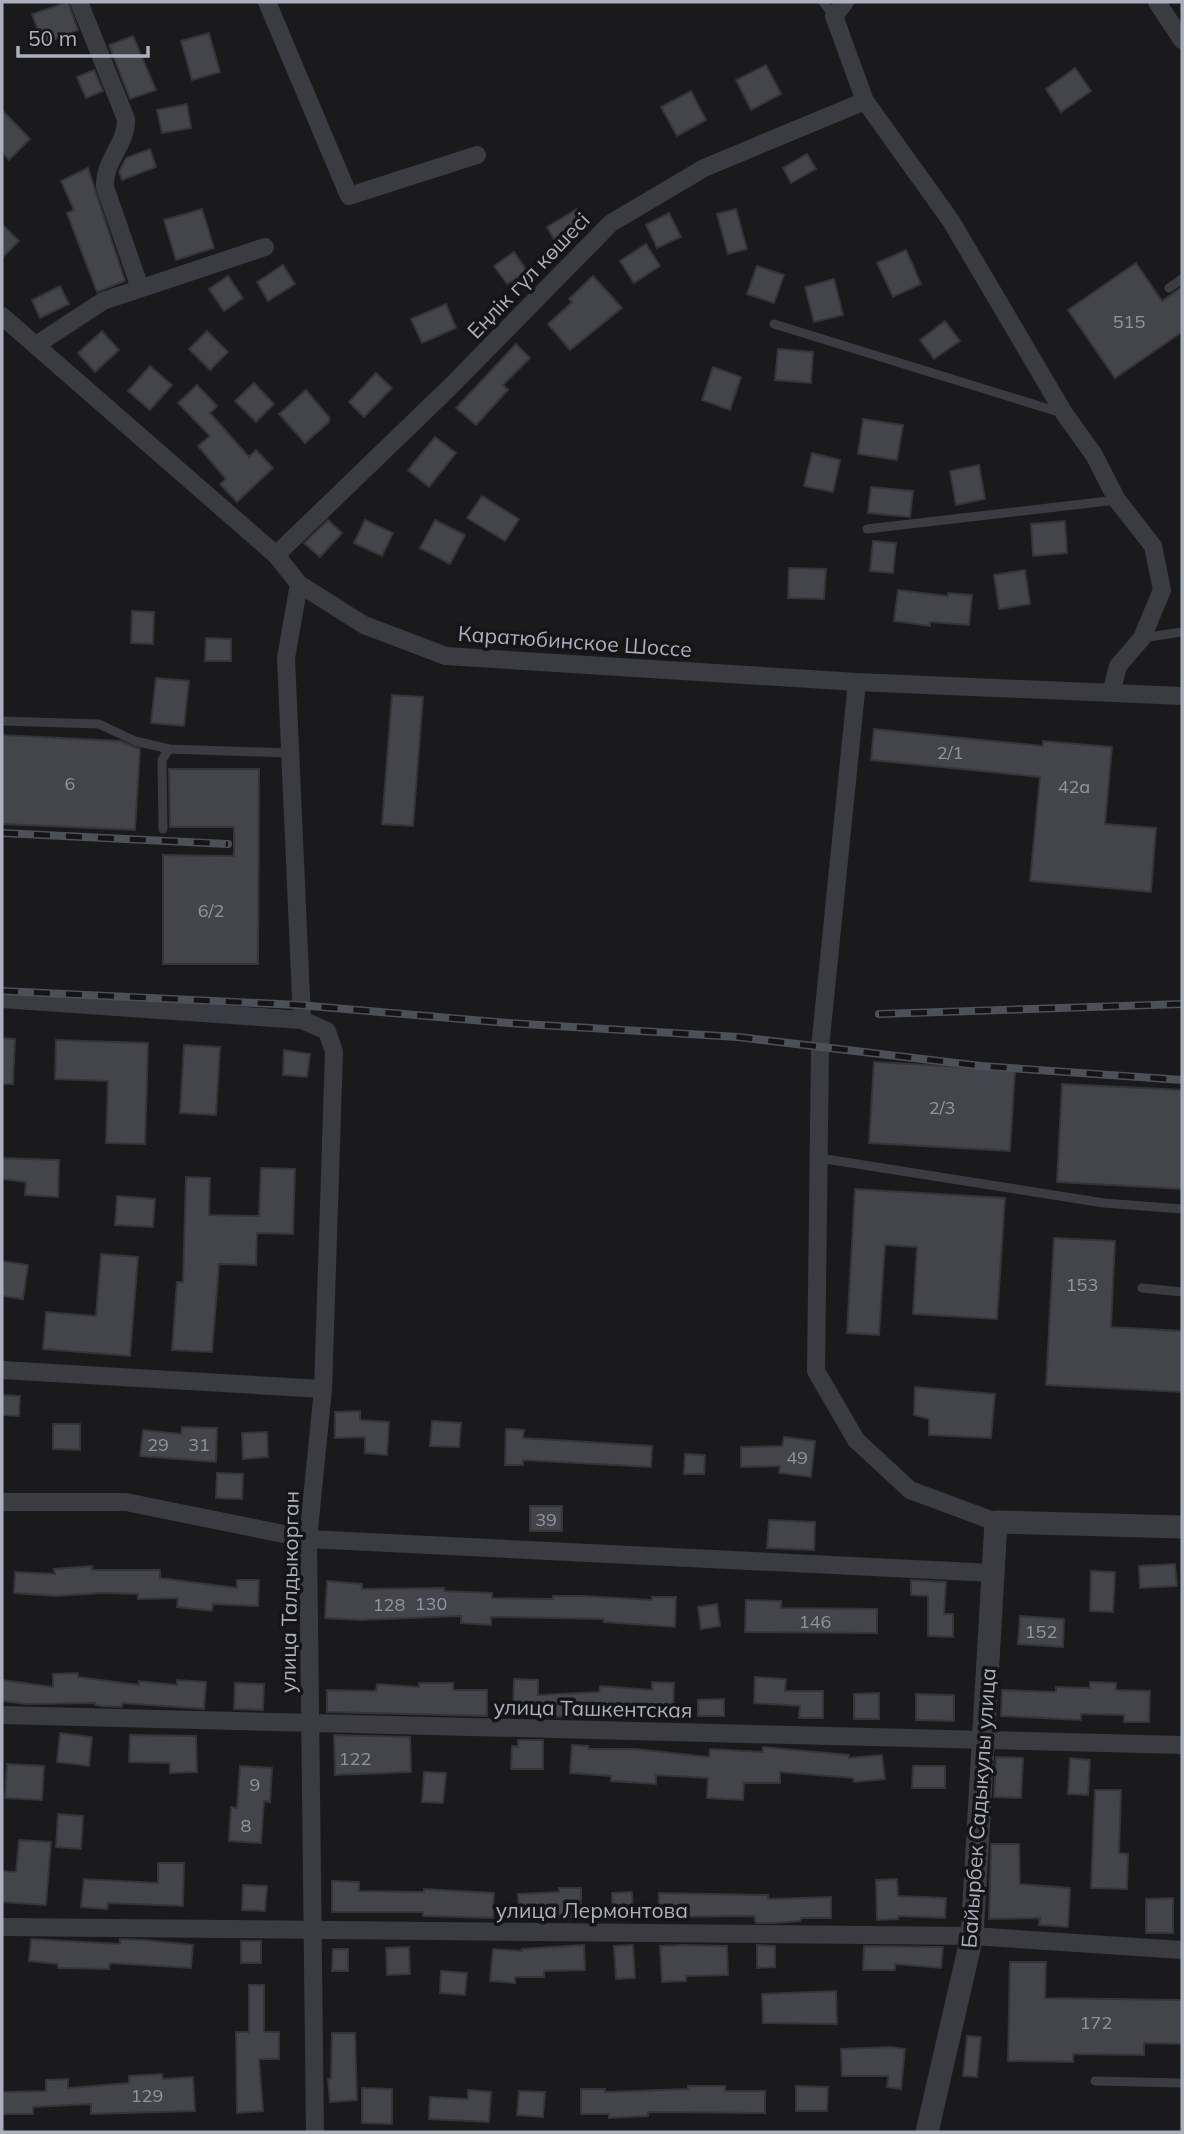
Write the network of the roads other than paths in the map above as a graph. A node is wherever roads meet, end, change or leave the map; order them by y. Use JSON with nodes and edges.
{"nodes":[{"id":1,"x":79,"y":2,"type":"edge"},
{"id":2,"x":267,"y":2,"type":"edge"},
{"id":3,"x":1157,"y":2,"type":"edge"},
{"id":4,"x":834,"y":6,"type":"edge"},
{"id":5,"x":1182,"y":40,"type":"edge"},
{"id":6,"x":865,"y":101,"type":"junction"},
{"id":7,"x":477,"y":155,"type":"dead end"},
{"id":8,"x":265,"y":247,"type":"dead end"},
{"id":9,"x":1182,"y":279,"type":"edge"},
{"id":10,"x":140,"y":288,"type":"junction"},
{"id":11,"x":1169,"y":288,"type":"dead end"},
{"id":12,"x":2,"y":316,"type":"edge"},
{"id":13,"x":774,"y":324,"type":"dead end"},
{"id":14,"x":36,"y":345,"type":"junction"},
{"id":15,"x":1063,"y":413,"type":"junction"},
{"id":16,"x":1118,"y":500,"type":"junction"},
{"id":17,"x":867,"y":528,"type":"dead end"},
{"id":18,"x":276,"y":555,"type":"junction"},
{"id":19,"x":299,"y":584,"type":"junction"},
{"id":20,"x":1182,"y":632,"type":"edge"},
{"id":21,"x":1142,"y":638,"type":"junction"},
{"id":22,"x":857,"y":682,"type":"junction"},
{"id":23,"x":1111,"y":693,"type":"junction"},
{"id":24,"x":1182,"y":696,"type":"edge"},
{"id":25,"x":2,"y":721,"type":"edge"},
{"id":26,"x":169,"y":749,"type":"junction"},
{"id":27,"x":288,"y":754,"type":"junction"},
{"id":28,"x":163,"y":829,"type":"dead end"},
{"id":29,"x":2,"y":999,"type":"edge"},
{"id":30,"x":302,"y":1020,"type":"junction"},
{"id":31,"x":818,"y":1158,"type":"junction"},
{"id":32,"x":1182,"y":1209,"type":"edge"},
{"id":33,"x":1142,"y":1288,"type":"dead end"},
{"id":34,"x":1182,"y":1292,"type":"edge"},
{"id":35,"x":2,"y":1370,"type":"edge"},
{"id":36,"x":323,"y":1389,"type":"junction"},
{"id":37,"x":2,"y":1502,"type":"edge"},
{"id":38,"x":996,"y":1522,"type":"junction"},
{"id":39,"x":1182,"y":1527,"type":"edge"},
{"id":40,"x":308,"y":1539,"type":"junction"},
{"id":41,"x":993,"y":1573,"type":"junction"},
{"id":42,"x":2,"y":1715,"type":"edge"},
{"id":43,"x":310,"y":1724,"type":"junction"},
{"id":44,"x":985,"y":1740,"type":"junction"},
{"id":45,"x":1182,"y":1745,"type":"edge"},
{"id":46,"x":2,"y":1927,"type":"edge"},
{"id":47,"x":311,"y":1931,"type":"junction"},
{"id":48,"x":972,"y":1936,"type":"junction"},
{"id":49,"x":1182,"y":1950,"type":"edge"},
{"id":50,"x":1095,"y":2081,"type":"dead end"},
{"id":51,"x":1182,"y":2083,"type":"edge"},
{"id":52,"x":315,"y":2132,"type":"edge"},
{"id":53,"x":927,"y":2132,"type":"edge"}],
"edges":[{"from":1,"to":10,"type":"street"},
{"from":2,"to":7,"type":"street"},
{"from":3,"to":5,"type":"street"},
{"from":4,"to":6,"type":"street"},
{"from":6,"to":15,"type":"street"},
{"from":6,"to":18,"type":"street","name":"Еңлік гүл көшесі"},
{"from":8,"to":10,"type":"street"},
{"from":9,"to":11,"type":"lane"},
{"from":10,"to":14,"type":"street"},
{"from":12,"to":14,"type":"street","name":"Каратюбинское Шоссе"},
{"from":13,"to":15,"type":"lane"},
{"from":14,"to":18,"type":"street","name":"Каратюбинское Шоссе"},
{"from":15,"to":16,"type":"street"},
{"from":16,"to":17,"type":"lane"},
{"from":16,"to":21,"type":"street"},
{"from":18,"to":19,"type":"street","name":"Каратюбинское Шоссе"},
{"from":19,"to":22,"type":"street","name":"Каратюбинское Шоссе"},
{"from":19,"to":27,"type":"street"},
{"from":20,"to":21,"type":"lane"},
{"from":21,"to":23,"type":"street"},
{"from":22,"to":23,"type":"street","name":"Каратюбинское Шоссе"},
{"from":22,"to":31,"type":"street"},
{"from":23,"to":24,"type":"street","name":"Каратюбинское Шоссе"},
{"from":25,"to":26,"type":"lane"},
{"from":26,"to":27,"type":"lane"},
{"from":26,"to":28,"type":"lane"},
{"from":27,"to":30,"type":"street"},
{"from":29,"to":30,"type":"street"},
{"from":30,"to":36,"type":"street","name":"улица Талдыкорган"},
{"from":31,"to":32,"type":"lane"},
{"from":31,"to":38,"type":"street"},
{"from":33,"to":34,"type":"lane"},
{"from":35,"to":36,"type":"street"},
{"from":36,"to":40,"type":"street","name":"улица Талдыкорган"},
{"from":37,"to":40,"type":"street"},
{"from":38,"to":39,"type":"street"},
{"from":38,"to":41,"type":"street","name":"Байырбек Садыкулы улица"},
{"from":40,"to":41,"type":"street"},
{"from":40,"to":43,"type":"street","name":"улица Талдыкорган"},
{"from":41,"to":44,"type":"street","name":"Байырбек Садыкулы улица"},
{"from":42,"to":43,"type":"street","name":"улица Ташкентская"},
{"from":43,"to":44,"type":"street","name":"улица Ташкентская"},
{"from":43,"to":47,"type":"street","name":"улица Талдыкорган"},
{"from":44,"to":45,"type":"street","name":"улица Ташкентская"},
{"from":44,"to":48,"type":"street","name":"Байырбек Садыкулы улица"},
{"from":46,"to":47,"type":"street","name":"улица Лермонтова"},
{"from":47,"to":48,"type":"street","name":"улица Лермонтова"},
{"from":47,"to":52,"type":"street","name":"улица Талдыкорган"},
{"from":48,"to":49,"type":"street","name":"улица Лермонтова"},
{"from":48,"to":53,"type":"street","name":"Байырбек Садыкулы улица"},
{"from":50,"to":51,"type":"lane"}]}
